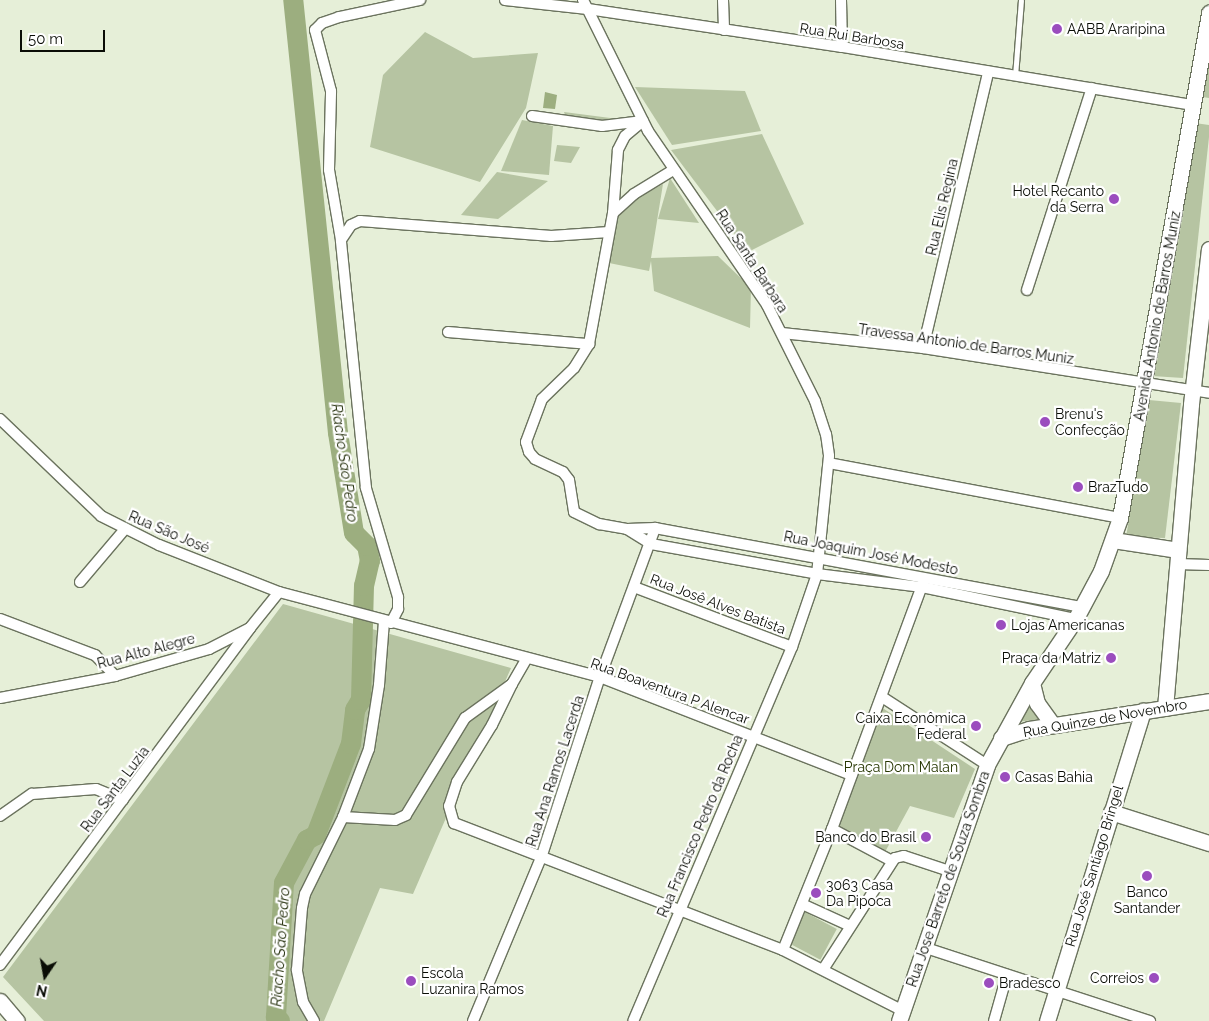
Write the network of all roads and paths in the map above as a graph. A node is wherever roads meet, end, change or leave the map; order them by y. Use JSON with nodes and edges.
{"nodes":[{"id":1,"x":420,"y":0,"type":"edge"},
{"id":2,"x":505,"y":0,"type":"edge"},
{"id":3,"x":723,"y":0,"type":"edge"},
{"id":4,"x":841,"y":0,"type":"edge"},
{"id":5,"x":1022,"y":0,"type":"edge"},
{"id":6,"x":586,"y":4,"type":"edge"},
{"id":7,"x":1209,"y":13,"type":"edge"},
{"id":8,"x":724,"y":30,"type":"junction"},
{"id":9,"x":842,"y":47,"type":"junction"},
{"id":10,"x":988,"y":72,"type":"junction"},
{"id":11,"x":1015,"y":76,"type":"junction"},
{"id":12,"x":1092,"y":88,"type":"junction"},
{"id":13,"x":1194,"y":105,"type":"junction"},
{"id":14,"x":532,"y":116,"type":"dead end"},
{"id":15,"x":643,"y":121,"type":"junction"},
{"id":16,"x":673,"y":170,"type":"junction"},
{"id":17,"x":613,"y":213,"type":"junction"},
{"id":18,"x":609,"y":232,"type":"junction"},
{"id":19,"x":341,"y":240,"type":"junction"},
{"id":20,"x":1209,"y":249,"type":"edge"},
{"id":21,"x":1027,"y":290,"type":"dead end"},
{"id":22,"x":448,"y":332,"type":"dead end"},
{"id":23,"x":782,"y":333,"type":"junction"},
{"id":24,"x":589,"y":344,"type":"junction"},
{"id":25,"x":922,"y":348,"type":"junction"},
{"id":26,"x":1146,"y":385,"type":"junction"},
{"id":27,"x":1192,"y":391,"type":"junction"},
{"id":28,"x":1209,"y":393,"type":"edge"},
{"id":29,"x":0,"y":419,"type":"edge"},
{"id":30,"x":829,"y":463,"type":"junction"},
{"id":31,"x":1120,"y":518,"type":"junction"},
{"id":32,"x":655,"y":528,"type":"junction"},
{"id":33,"x":125,"y":529,"type":"junction"},
{"id":34,"x":627,"y":529,"type":"junction"},
{"id":35,"x":707,"y":537,"type":"junction"},
{"id":36,"x":1113,"y":540,"type":"junction"},
{"id":37,"x":651,"y":544,"type":"junction"},
{"id":38,"x":704,"y":553,"type":"junction"},
{"id":39,"x":1177,"y":557,"type":"junction"},
{"id":40,"x":820,"y":558,"type":"junction"},
{"id":41,"x":1209,"y":566,"type":"edge"},
{"id":42,"x":817,"y":574,"type":"junction"},
{"id":43,"x":80,"y":582,"type":"dead end"},
{"id":44,"x":923,"y":582,"type":"junction"},
{"id":45,"x":634,"y":587,"type":"junction"},
{"id":46,"x":279,"y":592,"type":"junction"},
{"id":47,"x":1078,"y":613,"type":"junction"},
{"id":48,"x":359,"y":614,"type":"joint"},
{"id":49,"x":0,"y":619,"type":"edge"},
{"id":50,"x":383,"y":621,"type":"junction"},
{"id":51,"x":250,"y":628,"type":"junction"},
{"id":52,"x":792,"y":647,"type":"junction"},
{"id":53,"x":528,"y":658,"type":"junction"},
{"id":54,"x":116,"y":676,"type":"junction"},
{"id":55,"x":600,"y":677,"type":"junction"},
{"id":56,"x":1032,"y":683,"type":"junction"},
{"id":57,"x":512,"y":684,"type":"junction"},
{"id":58,"x":882,"y":697,"type":"junction"},
{"id":59,"x":0,"y":698,"type":"edge"},
{"id":60,"x":1209,"y":701,"type":"edge"},
{"id":61,"x":1165,"y":708,"type":"junction"},
{"id":62,"x":1143,"y":711,"type":"junction"},
{"id":63,"x":1053,"y":725,"type":"junction"},
{"id":64,"x":754,"y":737,"type":"junction"},
{"id":65,"x":1000,"y":738,"type":"junction"},
{"id":66,"x":988,"y":765,"type":"junction"},
{"id":67,"x":852,"y":775,"type":"junction"},
{"id":68,"x":123,"y":800,"type":"junction"},
{"id":69,"x":1111,"y":812,"type":"junction"},
{"id":70,"x":0,"y":816,"type":"edge"},
{"id":71,"x":343,"y":817,"type":"junction"},
{"id":72,"x":832,"y":829,"type":"junction"},
{"id":73,"x":1209,"y":843,"type":"edge"},
{"id":74,"x":542,"y":855,"type":"junction"},
{"id":75,"x":892,"y":861,"type":"junction"},
{"id":76,"x":949,"y":871,"type":"junction"},
{"id":77,"x":802,"y":904,"type":"junction"},
{"id":78,"x":679,"y":908,"type":"junction"},
{"id":79,"x":850,"y":926,"type":"junction"},
{"id":80,"x":924,"y":947,"type":"junction"},
{"id":81,"x":783,"y":950,"type":"junction"},
{"id":82,"x":0,"y":965,"type":"edge"},
{"id":83,"x":824,"y":968,"type":"junction"},
{"id":84,"x":1007,"y":975,"type":"junction"},
{"id":85,"x":1055,"y":990,"type":"junction"},
{"id":86,"x":0,"y":1001,"type":"edge"},
{"id":87,"x":901,"y":1016,"type":"edge"},
{"id":88,"x":17,"y":1021,"type":"edge"},
{"id":89,"x":314,"y":1021,"type":"edge"},
{"id":90,"x":473,"y":1021,"type":"edge"},
{"id":91,"x":633,"y":1021,"type":"edge"},
{"id":92,"x":994,"y":1021,"type":"edge"},
{"id":93,"x":1047,"y":1021,"type":"edge"},
{"id":94,"x":1150,"y":1021,"type":"edge"}],
"edges":[{"from":1,"to":19,"type":"street"},
{"from":2,"to":6,"type":"street","name":"Rua Rui Barbosa"},
{"from":3,"to":8,"type":"street"},
{"from":4,"to":9,"type":"street"},
{"from":5,"to":11,"type":"lane"},
{"from":6,"to":8,"type":"street","name":"Rua Rui Barbosa"},
{"from":6,"to":15,"type":"street","name":"Rua Santa Barbara"},
{"from":7,"to":13,"type":"main road","name":"Avenida Antonio de Barros Muniz"},
{"from":8,"to":9,"type":"street","name":"Rua Rui Barbosa"},
{"from":9,"to":10,"type":"street","name":"Rua Rui Barbosa"},
{"from":10,"to":11,"type":"street","name":"Rua Rui Barbosa"},
{"from":10,"to":25,"type":"street","name":"Rua Elis Regina"},
{"from":11,"to":12,"type":"street","name":"Rua Rui Barbosa"},
{"from":12,"to":13,"type":"street","name":"Rua Rui Barbosa"},
{"from":12,"to":21,"type":"street"},
{"from":13,"to":26,"type":"main road","name":"Avenida Antonio de Barros Muniz"},
{"from":14,"to":15,"type":"street"},
{"from":15,"to":16,"type":"street","name":"Rua Santa Barbara"},
{"from":15,"to":17,"type":"street"},
{"from":16,"to":17,"type":"street"},
{"from":16,"to":23,"type":"street","name":"Rua Santa Barbara"},
{"from":17,"to":18,"type":"street"},
{"from":18,"to":19,"type":"street"},
{"from":18,"to":24,"type":"street"},
{"from":19,"to":50,"type":"street"},
{"from":20,"to":27,"type":"main road"},
{"from":22,"to":24,"type":"street"},
{"from":23,"to":25,"type":"street","name":"Travessa Antonio de Barros Muniz"},
{"from":23,"to":30,"type":"street","name":"Rua Santa Barbara"},
{"from":24,"to":34,"type":"street"},
{"from":25,"to":26,"type":"street","name":"Travessa Antonio de Barros Muniz"},
{"from":26,"to":27,"type":"street","name":"Travessa Antonio de Barros Muniz"},
{"from":26,"to":31,"type":"main road","name":"Avenida Antonio de Barros Muniz"},
{"from":27,"to":28,"type":"street","name":"Travessa Antonio de Barros Muniz"},
{"from":27,"to":39,"type":"main road"},
{"from":29,"to":33,"type":"street","name":"Rua São José"},
{"from":30,"to":31,"type":"street"},
{"from":30,"to":40,"type":"street","name":"Rua Santa Barbara"},
{"from":31,"to":36,"type":"main road","name":"Avenida Antonio de Barros Muniz"},
{"from":32,"to":34,"type":"street","name":"Rua Joaquim José Modesto"},
{"from":32,"to":35,"type":"street","name":"Rua Joaquim José Modesto"},
{"from":32,"to":37,"type":"street","name":"Rua Ana Ramos Lacerda"},
{"from":33,"to":43,"type":"street"},
{"from":33,"to":46,"type":"street","name":"Rua São José"},
{"from":34,"to":37,"type":"street"},
{"from":35,"to":38,"type":"street"},
{"from":35,"to":40,"type":"street","name":"Rua Joaquim José Modesto"},
{"from":36,"to":39,"type":"main road"},
{"from":36,"to":47,"type":"main road","name":"Avenida Antonio de Barros Muniz"},
{"from":37,"to":38,"type":"street","name":"Rua Joaquim José Modesto"},
{"from":37,"to":45,"type":"street","name":"Rua Ana Ramos Lacerda"},
{"from":38,"to":42,"type":"street","name":"Rua Joaquim José Modesto"},
{"from":39,"to":41,"type":"street"},
{"from":39,"to":61,"type":"main road"},
{"from":40,"to":42,"type":"street","name":"Rua Francisco Pedro da Rocha"},
{"from":40,"to":44,"type":"street","name":"Rua Joaquim José Modesto"},
{"from":42,"to":44,"type":"street","name":"Rua Joaquim José Modesto"},
{"from":42,"to":52,"type":"street","name":"Rua Francisco Pedro da Rocha"},
{"from":44,"to":47,"type":"street","name":"Rua Joaquim José Modesto"},
{"from":44,"to":58,"type":"street"},
{"from":45,"to":52,"type":"street","name":"Rua Josê Alves Batista"},
{"from":45,"to":55,"type":"street","name":"Rua Ana Ramos Lacerda"},
{"from":46,"to":48,"type":"street","name":"Rua São José"},
{"from":46,"to":51,"type":"street","name":"Rua Alto Alegre"},
{"from":47,"to":56,"type":"main road","name":"Avenida Antonio de Barros Muniz"},
{"from":48,"to":50,"type":"street","name":"Rua Boaventura P Alencar"},
{"from":49,"to":54,"type":"street"},
{"from":50,"to":53,"type":"street","name":"Rua Boaventura P Alencar"},
{"from":50,"to":71,"type":"street"},
{"from":51,"to":54,"type":"street","name":"Rua Alto Alegre"},
{"from":51,"to":68,"type":"street","name":"Rua Santa Luzia"},
{"from":52,"to":64,"type":"street","name":"Rua Francisco Pedro da Rocha"},
{"from":53,"to":55,"type":"street","name":"Rua Boaventura P Alencar"},
{"from":53,"to":57,"type":"street"},
{"from":54,"to":59,"type":"street","name":"Rua Alto Alegre"},
{"from":55,"to":64,"type":"street","name":"Rua Boaventura P Alencar"},
{"from":55,"to":74,"type":"street","name":"Rua Ana Ramos Lacerda"},
{"from":56,"to":63,"type":"main road"},
{"from":56,"to":65,"type":"main road","name":"Avenida Antonio de Barros Muniz"},
{"from":57,"to":71,"type":"street"},
{"from":57,"to":74,"type":"street"},
{"from":58,"to":66,"type":"street"},
{"from":58,"to":67,"type":"street"},
{"from":60,"to":61,"type":"main road","name":"Rua Quinze de Novembro"},
{"from":61,"to":62,"type":"main road","name":"Rua Quinze de Novembro"},
{"from":62,"to":63,"type":"main road","name":"Rua Quinze de Novembro"},
{"from":62,"to":69,"type":"main road","name":"Rua José Santiago Bringel"},
{"from":63,"to":65,"type":"main road","name":"Rua Quinze de Novembro"},
{"from":64,"to":67,"type":"street","name":"Rua Boaventura P Alencar"},
{"from":64,"to":78,"type":"street","name":"Rua Francisco Pedro da Rocha"},
{"from":65,"to":66,"type":"main road","name":"Rua Jose Barreto de Souza Sombra"},
{"from":66,"to":76,"type":"main road","name":"Rua Jose Barreto de Souza Sombra"},
{"from":67,"to":72,"type":"street"},
{"from":68,"to":70,"type":"street"},
{"from":68,"to":82,"type":"street","name":"Rua Santa Luzia"},
{"from":69,"to":73,"type":"main road"},
{"from":69,"to":85,"type":"main road","name":"Rua José Santiago Bringel"},
{"from":71,"to":89,"type":"street"},
{"from":72,"to":75,"type":"street"},
{"from":72,"to":77,"type":"street"},
{"from":74,"to":78,"type":"street"},
{"from":74,"to":90,"type":"street","name":"Rua Ana Ramos Lacerda"},
{"from":75,"to":76,"type":"street"},
{"from":75,"to":79,"type":"street"},
{"from":76,"to":80,"type":"main road","name":"Rua Jose Barreto de Souza Sombra"},
{"from":77,"to":79,"type":"street"},
{"from":77,"to":81,"type":"street"},
{"from":78,"to":81,"type":"street"},
{"from":78,"to":91,"type":"street","name":"Rua Francisco Pedro da Rocha"},
{"from":79,"to":83,"type":"street"},
{"from":80,"to":84,"type":"street"},
{"from":80,"to":87,"type":"main road","name":"Rua Jose Barreto de Souza Sombra"},
{"from":81,"to":83,"type":"street"},
{"from":83,"to":87,"type":"street"},
{"from":84,"to":85,"type":"street"},
{"from":84,"to":92,"type":"street"},
{"from":85,"to":93,"type":"main road","name":"Rua José Santiago Bringel"},
{"from":85,"to":94,"type":"street"},
{"from":86,"to":88,"type":"main road"}]}
